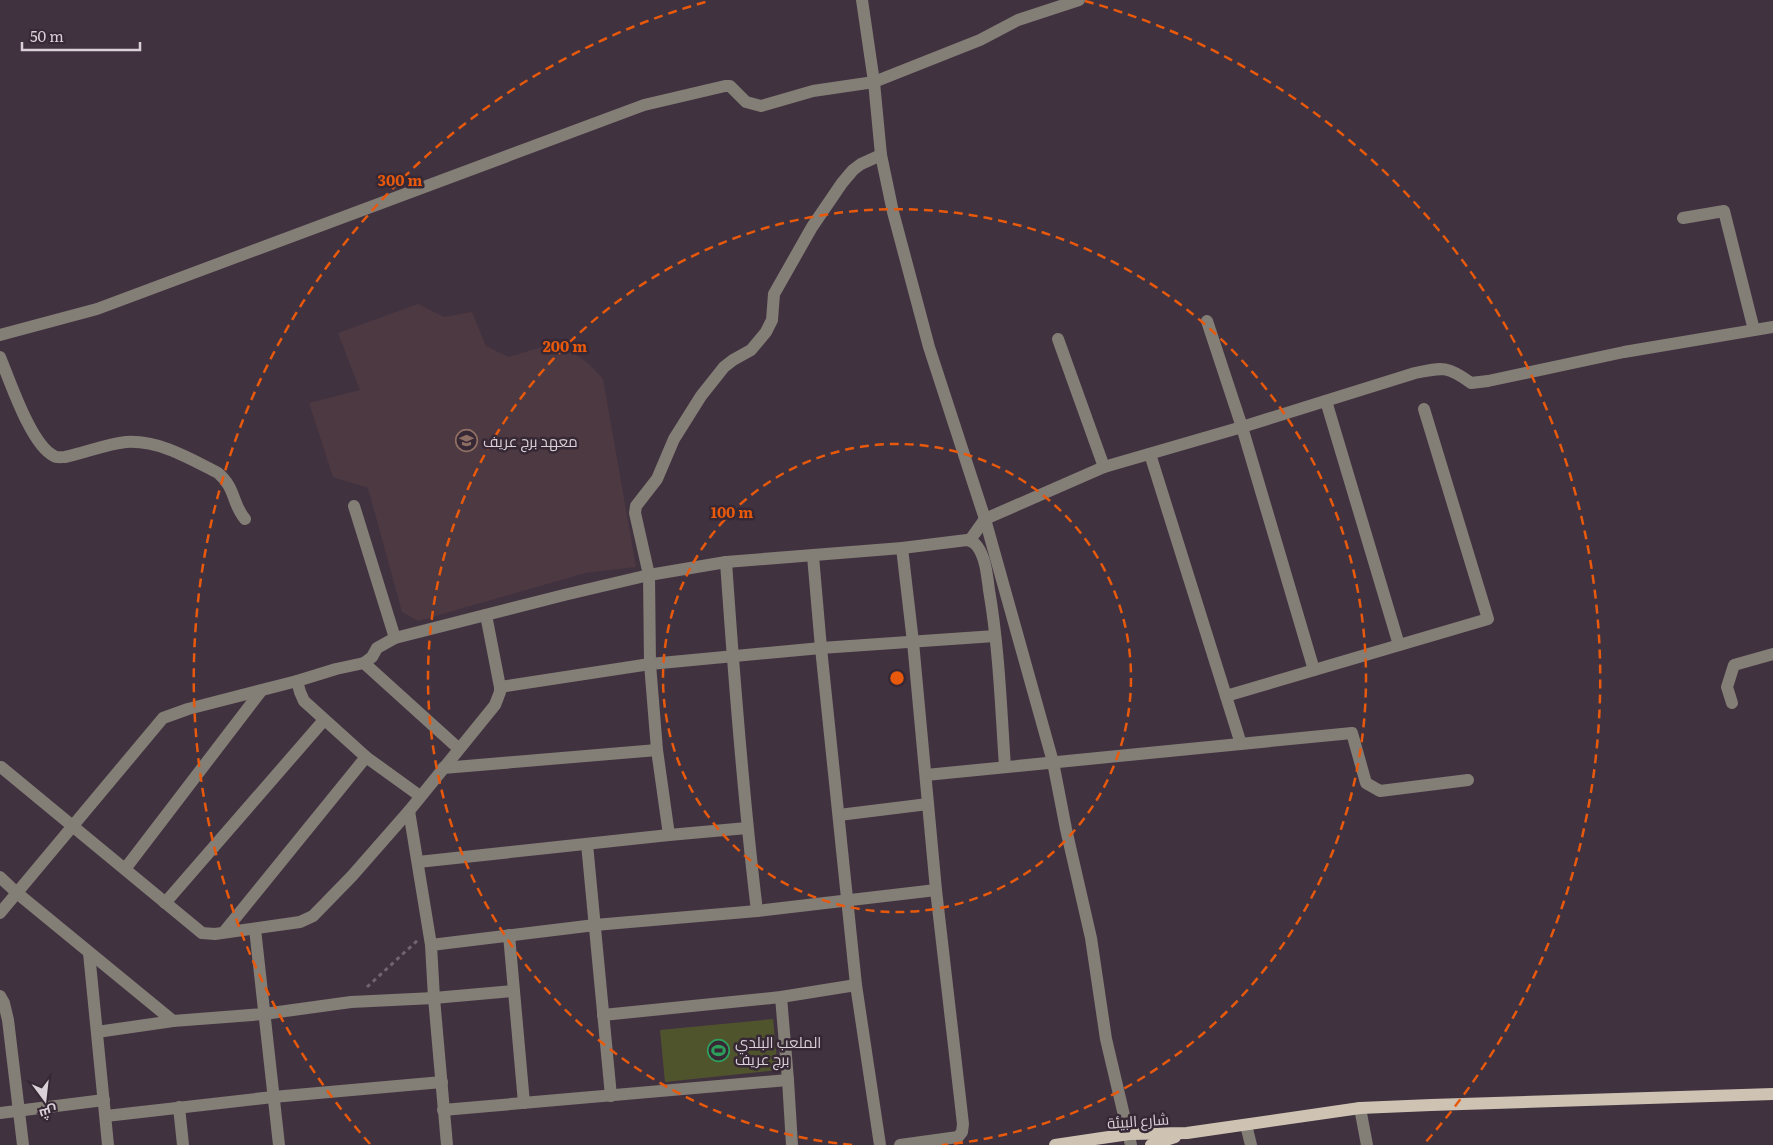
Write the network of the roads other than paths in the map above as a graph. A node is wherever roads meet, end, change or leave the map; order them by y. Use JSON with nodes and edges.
{"nodes":[{"id":1,"x":862,"y":0,"type":"edge"},
{"id":2,"x":1079,"y":0,"type":"edge"},
{"id":3,"x":874,"y":82,"type":"junction"},
{"id":4,"x":881,"y":155,"type":"junction"},
{"id":5,"x":1683,"y":218,"type":"dead end"},
{"id":6,"x":1207,"y":321,"type":"dead end"},
{"id":7,"x":1773,"y":327,"type":"edge"},
{"id":8,"x":1754,"y":330,"type":"junction"},
{"id":9,"x":0,"y":335,"type":"edge"},
{"id":10,"x":1058,"y":339,"type":"dead end"},
{"id":11,"x":0,"y":357,"type":"edge"},
{"id":12,"x":1326,"y":401,"type":"junction"},
{"id":13,"x":1424,"y":409,"type":"dead end"},
{"id":14,"x":1242,"y":427,"type":"junction"},
{"id":15,"x":1150,"y":454,"type":"junction"},
{"id":16,"x":1104,"y":467,"type":"junction"},
{"id":17,"x":354,"y":506,"type":"dead end"},
{"id":18,"x":985,"y":519,"type":"junction"},
{"id":19,"x":246,"y":520,"type":"dead end"},
{"id":20,"x":970,"y":540,"type":"junction"},
{"id":21,"x":902,"y":548,"type":"junction"},
{"id":22,"x":813,"y":556,"type":"junction"},
{"id":23,"x":726,"y":562,"type":"junction"},
{"id":24,"x":649,"y":575,"type":"junction"},
{"id":25,"x":486,"y":615,"type":"junction"},
{"id":26,"x":996,"y":636,"type":"junction"},
{"id":27,"x":395,"y":638,"type":"junction"},
{"id":28,"x":913,"y":642,"type":"junction"},
{"id":29,"x":1399,"y":645,"type":"junction"},
{"id":30,"x":821,"y":648,"type":"junction"},
{"id":31,"x":1773,"y":654,"type":"edge"},
{"id":32,"x":732,"y":656,"type":"junction"},
{"id":33,"x":364,"y":663,"type":"junction"},
{"id":34,"x":650,"y":664,"type":"junction"},
{"id":35,"x":1314,"y":670,"type":"junction"},
{"id":36,"x":297,"y":681,"type":"junction"},
{"id":37,"x":500,"y":687,"type":"junction"},
{"id":38,"x":261,"y":691,"type":"junction"},
{"id":39,"x":1226,"y":696,"type":"junction"},
{"id":40,"x":1732,"y":704,"type":"dead end"},
{"id":41,"x":324,"y":720,"type":"junction"},
{"id":42,"x":1241,"y":744,"type":"junction"},
{"id":43,"x":458,"y":748,"type":"junction"},
{"id":44,"x":657,"y":750,"type":"junction"},
{"id":45,"x":366,"y":757,"type":"junction"},
{"id":46,"x":1054,"y":762,"type":"junction"},
{"id":47,"x":1,"y":767,"type":"dead end"},
{"id":48,"x":1005,"y":767,"type":"junction"},
{"id":49,"x":443,"y":768,"type":"junction"},
{"id":50,"x":926,"y":775,"type":"junction"},
{"id":51,"x":1468,"y":780,"type":"dead end"},
{"id":52,"x":420,"y":796,"type":"junction"},
{"id":53,"x":928,"y":804,"type":"junction"},
{"id":54,"x":409,"y":811,"type":"junction"},
{"id":55,"x":839,"y":815,"type":"junction"},
{"id":56,"x":74,"y":826,"type":"junction"},
{"id":57,"x":747,"y":828,"type":"junction"},
{"id":58,"x":669,"y":835,"type":"junction"},
{"id":59,"x":587,"y":844,"type":"junction"},
{"id":60,"x":418,"y":862,"type":"junction"},
{"id":61,"x":125,"y":869,"type":"junction"},
{"id":62,"x":0,"y":877,"type":"edge"},
{"id":63,"x":936,"y":890,"type":"junction"},
{"id":64,"x":17,"y":893,"type":"junction"},
{"id":65,"x":848,"y":900,"type":"junction"},
{"id":66,"x":165,"y":903,"type":"junction"},
{"id":67,"x":757,"y":911,"type":"junction"},
{"id":68,"x":0,"y":913,"type":"edge"},
{"id":69,"x":595,"y":925,"type":"junction"},
{"id":70,"x":255,"y":929,"type":"junction"},
{"id":71,"x":224,"y":932,"type":"junction"},
{"id":72,"x":509,"y":935,"type":"junction"},
{"id":73,"x":431,"y":944,"type":"junction"},
{"id":74,"x":89,"y":953,"type":"junction"},
{"id":75,"x":856,"y":986,"type":"junction"},
{"id":76,"x":514,"y":990,"type":"junction"},
{"id":77,"x":0,"y":996,"type":"edge"},
{"id":78,"x":781,"y":997,"type":"junction"},
{"id":79,"x":434,"y":998,"type":"junction"},
{"id":80,"x":264,"y":1014,"type":"junction"},
{"id":81,"x":603,"y":1015,"type":"junction"},
{"id":82,"x":173,"y":1021,"type":"junction"},
{"id":83,"x":98,"y":1032,"type":"junction"},
{"id":84,"x":788,"y":1080,"type":"junction"},
{"id":85,"x":442,"y":1082,"type":"junction"},
{"id":86,"x":1773,"y":1094,"type":"edge"},
{"id":87,"x":611,"y":1096,"type":"junction"},
{"id":88,"x":273,"y":1097,"type":"junction"},
{"id":89,"x":104,"y":1100,"type":"junction"},
{"id":90,"x":524,"y":1103,"type":"junction"},
{"id":91,"x":179,"y":1107,"type":"junction"},
{"id":92,"x":1360,"y":1108,"type":"junction"},
{"id":93,"x":443,"y":1110,"type":"junction"},
{"id":94,"x":20,"y":1111,"type":"junction"},
{"id":95,"x":0,"y":1113,"type":"edge"},
{"id":96,"x":106,"y":1116,"type":"junction"},
{"id":97,"x":1246,"y":1125,"type":"junction"},
{"id":98,"x":1187,"y":1133,"type":"junction"},
{"id":99,"x":1130,"y":1140,"type":"edge"},
{"id":100,"x":23,"y":1145,"type":"edge"},
{"id":101,"x":108,"y":1145,"type":"edge"},
{"id":102,"x":183,"y":1145,"type":"edge"},
{"id":103,"x":279,"y":1145,"type":"edge"},
{"id":104,"x":447,"y":1145,"type":"edge"},
{"id":105,"x":792,"y":1145,"type":"edge"},
{"id":106,"x":880,"y":1145,"type":"edge"},
{"id":107,"x":900,"y":1145,"type":"edge"},
{"id":108,"x":1055,"y":1145,"type":"edge"},
{"id":109,"x":1151,"y":1145,"type":"edge"},
{"id":110,"x":1251,"y":1145,"type":"edge"},
{"id":111,"x":1367,"y":1145,"type":"edge"}],
"edges":[{"from":1,"to":3,"type":"street"},
{"from":2,"to":3,"type":"street"},
{"from":3,"to":4,"type":"street"},
{"from":3,"to":9,"type":"street"},
{"from":4,"to":18,"type":"street"},
{"from":4,"to":24,"type":"street"},
{"from":5,"to":8,"type":"street"},
{"from":6,"to":14,"type":"street"},
{"from":7,"to":8,"type":"street"},
{"from":8,"to":12,"type":"street"},
{"from":10,"to":16,"type":"street"},
{"from":11,"to":19,"type":"street"},
{"from":12,"to":14,"type":"street"},
{"from":12,"to":29,"type":"street"},
{"from":13,"to":29,"type":"street"},
{"from":14,"to":15,"type":"street"},
{"from":14,"to":35,"type":"street"},
{"from":15,"to":16,"type":"street"},
{"from":15,"to":39,"type":"street"},
{"from":16,"to":18,"type":"street"},
{"from":17,"to":27,"type":"street"},
{"from":18,"to":20,"type":"street"},
{"from":18,"to":46,"type":"street"},
{"from":20,"to":21,"type":"street"},
{"from":20,"to":26,"type":"street"},
{"from":21,"to":22,"type":"street"},
{"from":21,"to":28,"type":"street"},
{"from":22,"to":23,"type":"street"},
{"from":22,"to":30,"type":"street"},
{"from":23,"to":24,"type":"street"},
{"from":23,"to":32,"type":"street"},
{"from":24,"to":25,"type":"street"},
{"from":24,"to":34,"type":"street"},
{"from":25,"to":27,"type":"street"},
{"from":25,"to":37,"type":"street"},
{"from":26,"to":28,"type":"street"},
{"from":26,"to":48,"type":"street"},
{"from":27,"to":33,"type":"street"},
{"from":28,"to":30,"type":"street"},
{"from":28,"to":50,"type":"street"},
{"from":29,"to":35,"type":"street"},
{"from":30,"to":32,"type":"street"},
{"from":30,"to":55,"type":"street"},
{"from":31,"to":40,"type":"street"},
{"from":32,"to":34,"type":"street"},
{"from":32,"to":57,"type":"street"},
{"from":33,"to":36,"type":"street"},
{"from":33,"to":43,"type":"street"},
{"from":34,"to":37,"type":"street"},
{"from":34,"to":44,"type":"street"},
{"from":35,"to":39,"type":"street"},
{"from":36,"to":38,"type":"street"},
{"from":36,"to":41,"type":"street"},
{"from":37,"to":43,"type":"street"},
{"from":38,"to":56,"type":"street"},
{"from":38,"to":61,"type":"street"},
{"from":39,"to":42,"type":"street"},
{"from":41,"to":45,"type":"street"},
{"from":41,"to":66,"type":"street"},
{"from":42,"to":46,"type":"street"},
{"from":42,"to":51,"type":"street"},
{"from":43,"to":49,"type":"street"},
{"from":44,"to":49,"type":"street"},
{"from":44,"to":58,"type":"street"},
{"from":45,"to":52,"type":"street"},
{"from":45,"to":71,"type":"street"},
{"from":46,"to":48,"type":"street"},
{"from":46,"to":99,"type":"street"},
{"from":47,"to":56,"type":"street"},
{"from":48,"to":50,"type":"street"},
{"from":49,"to":52,"type":"street"},
{"from":50,"to":53,"type":"street"},
{"from":52,"to":54,"type":"street"},
{"from":53,"to":55,"type":"street"},
{"from":53,"to":63,"type":"street"},
{"from":54,"to":60,"type":"street"},
{"from":54,"to":70,"type":"street"},
{"from":55,"to":65,"type":"street"},
{"from":56,"to":61,"type":"street"},
{"from":56,"to":64,"type":"street"},
{"from":57,"to":58,"type":"street"},
{"from":57,"to":67,"type":"street"},
{"from":58,"to":59,"type":"street"},
{"from":59,"to":60,"type":"street"},
{"from":59,"to":69,"type":"street"},
{"from":60,"to":73,"type":"street"},
{"from":61,"to":66,"type":"street"},
{"from":62,"to":64,"type":"street"},
{"from":63,"to":65,"type":"street"},
{"from":63,"to":107,"type":"street"},
{"from":64,"to":68,"type":"street"},
{"from":64,"to":74,"type":"street"},
{"from":65,"to":67,"type":"street"},
{"from":65,"to":75,"type":"street"},
{"from":66,"to":71,"type":"street"},
{"from":67,"to":69,"type":"street"},
{"from":69,"to":72,"type":"street"},
{"from":69,"to":81,"type":"street"},
{"from":70,"to":71,"type":"street"},
{"from":70,"to":80,"type":"street"},
{"from":72,"to":73,"type":"street"},
{"from":72,"to":76,"type":"street"},
{"from":73,"to":79,"type":"street"},
{"from":74,"to":82,"type":"street"},
{"from":74,"to":83,"type":"street"},
{"from":75,"to":78,"type":"street"},
{"from":75,"to":106,"type":"street"},
{"from":76,"to":79,"type":"street"},
{"from":76,"to":90,"type":"street"},
{"from":77,"to":94,"type":"street"},
{"from":78,"to":81,"type":"street"},
{"from":78,"to":84,"type":"street"},
{"from":79,"to":80,"type":"street"},
{"from":79,"to":85,"type":"street"},
{"from":80,"to":82,"type":"street"},
{"from":80,"to":88,"type":"street"},
{"from":81,"to":87,"type":"street"},
{"from":82,"to":83,"type":"street"},
{"from":83,"to":89,"type":"street"},
{"from":84,"to":87,"type":"street"},
{"from":84,"to":105,"type":"street"},
{"from":85,"to":88,"type":"street"},
{"from":85,"to":93,"type":"street"},
{"from":86,"to":92,"type":"main road"},
{"from":87,"to":90,"type":"street"},
{"from":88,"to":91,"type":"street"},
{"from":88,"to":103,"type":"street"},
{"from":89,"to":94,"type":"street"},
{"from":89,"to":96,"type":"street"},
{"from":90,"to":93,"type":"street"},
{"from":91,"to":96,"type":"street"},
{"from":91,"to":102,"type":"street"},
{"from":92,"to":97,"type":"main road"},
{"from":92,"to":111,"type":"street"},
{"from":93,"to":104,"type":"street"},
{"from":94,"to":95,"type":"street"},
{"from":94,"to":100,"type":"street"},
{"from":96,"to":101,"type":"street"},
{"from":97,"to":98,"type":"main road"},
{"from":97,"to":110,"type":"street"},
{"from":98,"to":99,"type":"main road","name":"شارع البيئة"},
{"from":98,"to":109,"type":"main road","name":"شارع البيئة"},
{"from":99,"to":108,"type":"main road","name":"شارع البيئة"}]}
